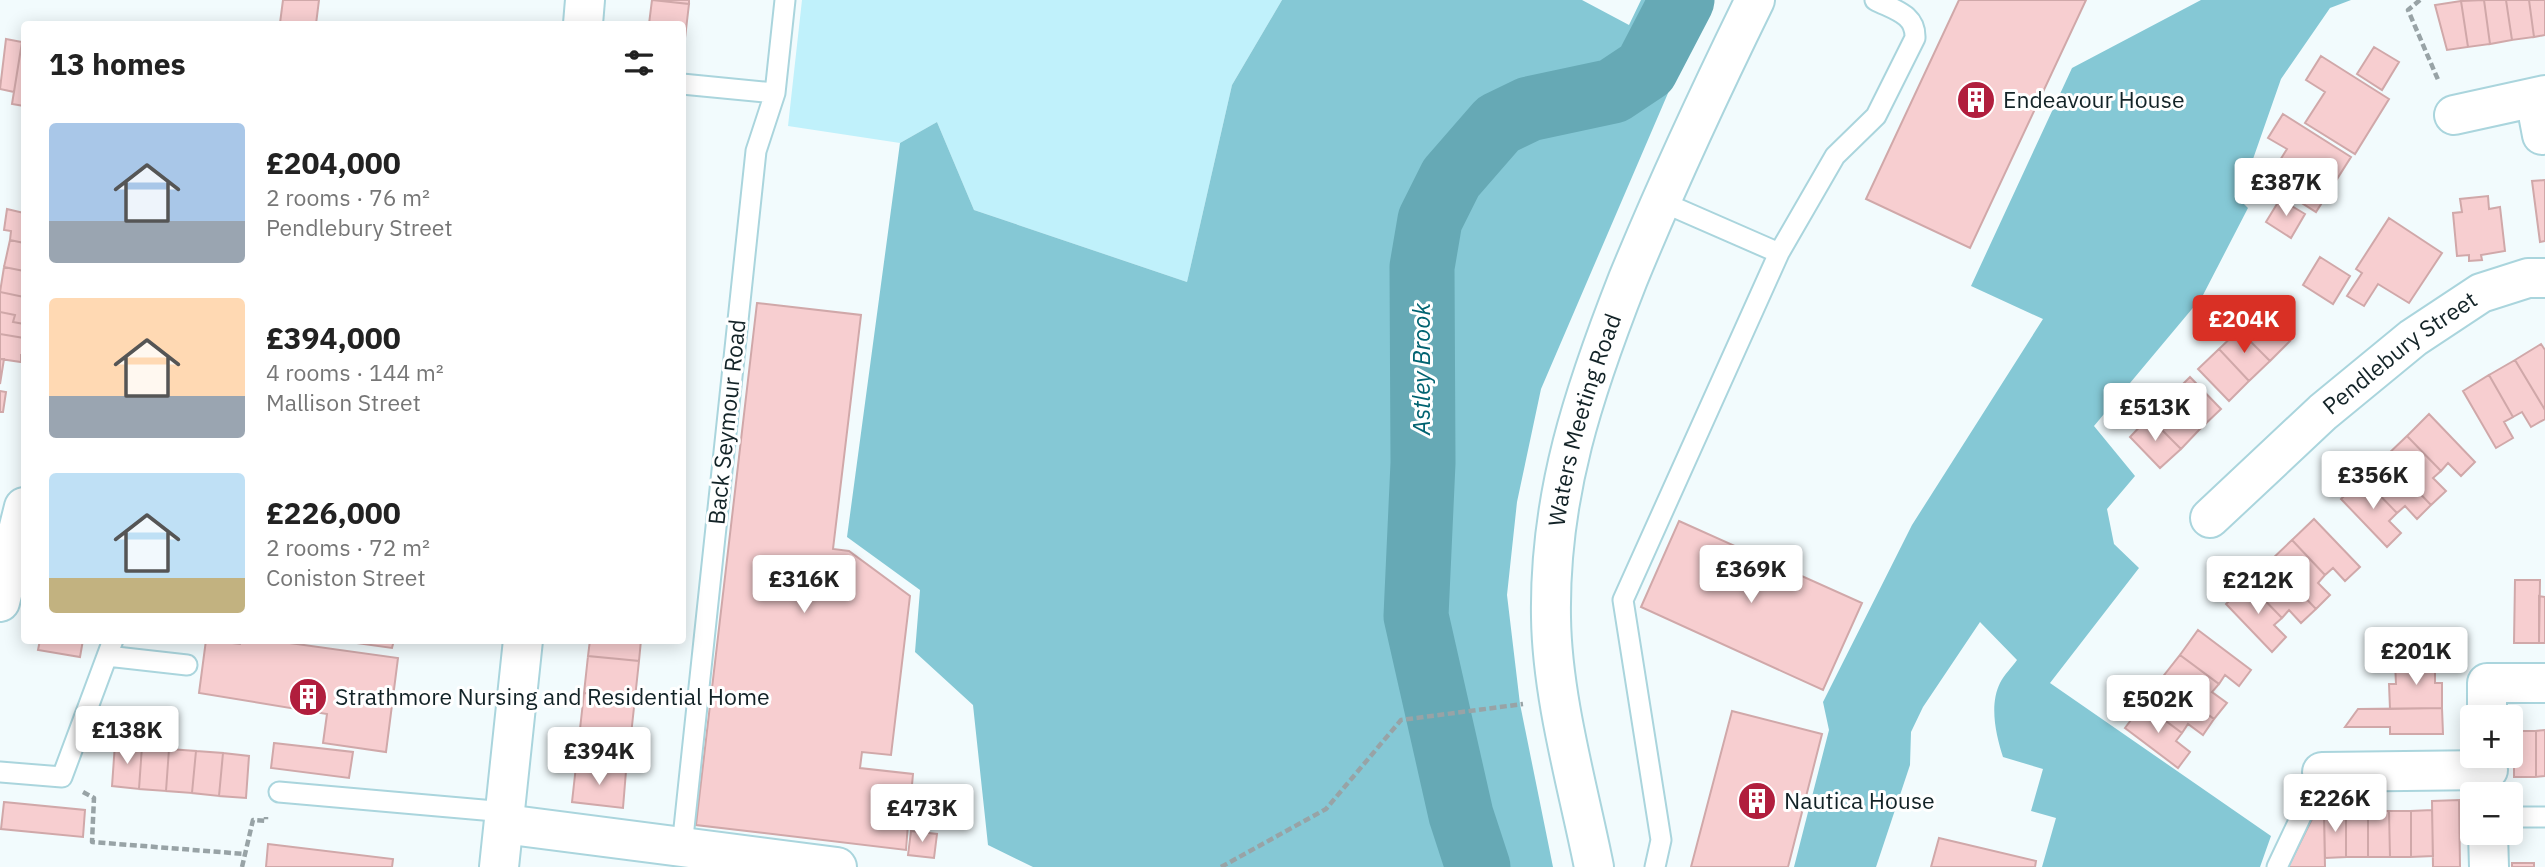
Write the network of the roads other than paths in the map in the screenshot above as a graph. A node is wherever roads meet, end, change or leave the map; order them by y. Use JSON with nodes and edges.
{"nodes":[{"id":1,"x":585,"y":0,"type":"edge"},
{"id":2,"x":785,"y":0,"type":"edge"},
{"id":3,"x":1755,"y":0,"type":"edge"},
{"id":4,"x":1875,"y":0,"type":"edge"},
{"id":5,"x":583,"y":21,"type":"edge"},
{"id":6,"x":686,"y":84,"type":"edge"},
{"id":7,"x":775,"y":93,"type":"junction"},
{"id":8,"x":2540,"y":97,"type":"edge"},
{"id":9,"x":2454,"y":115,"type":"road end"},
{"id":10,"x":2542,"y":135,"type":"dead end"},
{"id":11,"x":1660,"y":201,"type":"junction"},
{"id":12,"x":1779,"y":253,"type":"junction"},
{"id":13,"x":2545,"y":278,"type":"edge"},
{"id":14,"x":2210,"y":518,"type":"dead end"},
{"id":15,"x":21,"y":519,"type":"edge"},
{"id":16,"x":0,"y":602,"type":"edge"},
{"id":17,"x":523,"y":644,"type":"edge"},
{"id":18,"x":110,"y":648,"type":"edge"},
{"id":19,"x":187,"y":665,"type":"dead end"},
{"id":20,"x":2545,"y":683,"type":"edge"},
{"id":21,"x":2487,"y":700,"type":"edge"},
{"id":22,"x":0,"y":772,"type":"edge"},
{"id":23,"x":2322,"y":772,"type":"joint"},
{"id":24,"x":2488,"y":774,"type":"edge"},
{"id":25,"x":279,"y":792,"type":"road end"},
{"id":26,"x":2523,"y":817,"type":"edge"},
{"id":27,"x":2545,"y":817,"type":"edge"},
{"id":28,"x":505,"y":818,"type":"junction"},
{"id":29,"x":2488,"y":845,"type":"edge"},
{"id":30,"x":682,"y":848,"type":"junction"},
{"id":31,"x":820,"y":866,"type":"edge"},
{"id":32,"x":499,"y":867,"type":"edge"},
{"id":33,"x":1594,"y":867,"type":"edge"},
{"id":34,"x":1655,"y":867,"type":"edge"},
{"id":35,"x":2277,"y":867,"type":"edge"},
{"id":36,"x":2489,"y":867,"type":"edge"}],
"edges":[{"from":1,"to":5,"type":"street"},
{"from":2,"to":7,"type":"lane","name":"Back Seymour Road"},
{"from":3,"to":11,"type":"street","name":"Waters Meeting Road"},
{"from":4,"to":12,"type":"lane"},
{"from":6,"to":7,"type":"lane"},
{"from":7,"to":30,"type":"lane","name":"Back Seymour Road"},
{"from":8,"to":9,"type":"street"},
{"from":8,"to":10,"type":"street"},
{"from":11,"to":12,"type":"lane"},
{"from":11,"to":33,"type":"street","name":"Waters Meeting Road"},
{"from":12,"to":34,"type":"lane"},
{"from":13,"to":14,"type":"street","name":"Pendlebury Street"},
{"from":15,"to":16,"type":"street"},
{"from":17,"to":28,"type":"street"},
{"from":18,"to":19,"type":"lane"},
{"from":18,"to":22,"type":"lane"},
{"from":20,"to":21,"type":"street"},
{"from":23,"to":24,"type":"street"},
{"from":23,"to":35,"type":"lane"},
{"from":25,"to":28,"type":"lane"},
{"from":26,"to":27,"type":"lane"},
{"from":28,"to":30,"type":"street"},
{"from":28,"to":32,"type":"street"},
{"from":29,"to":36,"type":"street"},
{"from":30,"to":31,"type":"street"}]}
